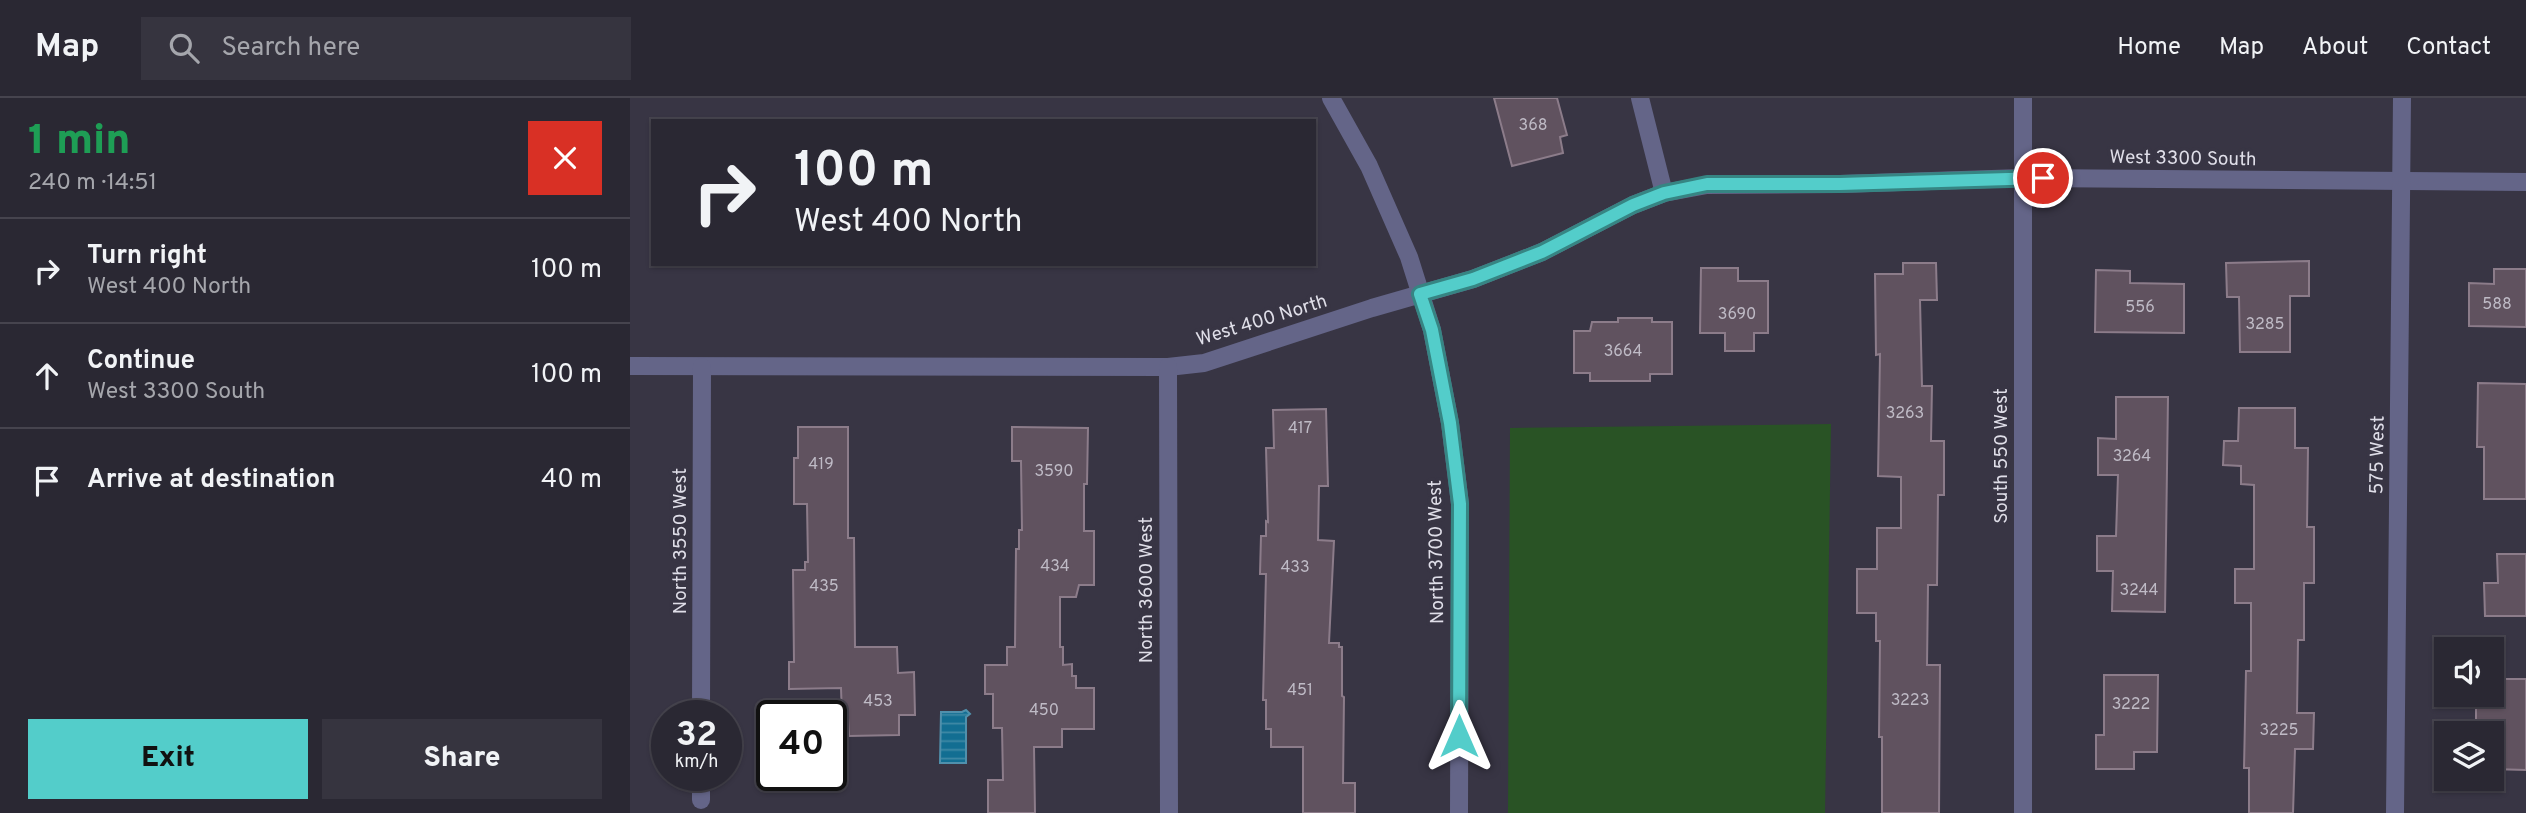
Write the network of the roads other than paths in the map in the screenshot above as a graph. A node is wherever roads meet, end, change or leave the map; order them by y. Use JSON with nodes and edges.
{"nodes":[{"id":1,"x":1331,"y":98,"type":"edge"},
{"id":2,"x":1640,"y":98,"type":"edge"},
{"id":3,"x":2023,"y":98,"type":"edge"},
{"id":4,"x":2402,"y":98,"type":"edge"},
{"id":5,"x":2022,"y":178,"type":"junction"},
{"id":6,"x":2402,"y":182,"type":"junction"},
{"id":7,"x":2526,"y":182,"type":"edge"},
{"id":8,"x":1840,"y":184,"type":"joint"},
{"id":9,"x":1664,"y":193,"type":"junction"},
{"id":10,"x":1420,"y":294,"type":"junction"},
{"id":11,"x":630,"y":366,"type":"edge"},
{"id":12,"x":702,"y":367,"type":"junction"},
{"id":13,"x":1168,"y":368,"type":"junction"},
{"id":14,"x":701,"y":700,"type":"edge"},
{"id":15,"x":701,"y":791,"type":"edge"},
{"id":16,"x":701,"y":800,"type":"dead end"},
{"id":17,"x":1169,"y":813,"type":"edge"},
{"id":18,"x":1459,"y":813,"type":"edge"},
{"id":19,"x":2023,"y":813,"type":"edge"},
{"id":20,"x":2395,"y":813,"type":"edge"}],
"edges":[{"from":1,"to":10,"type":"street","name":"North 3700 West"},
{"from":2,"to":9,"type":"street"},
{"from":3,"to":5,"type":"street","name":"South 550 West"},
{"from":4,"to":6,"type":"street","name":"575 West"},
{"from":5,"to":6,"type":"street","name":"West 3300 South"},
{"from":5,"to":8,"type":"street","name":"West 3300 South"},
{"from":5,"to":19,"type":"street","name":"South 550 West"},
{"from":6,"to":7,"type":"street","name":"West 3300 South"},
{"from":6,"to":20,"type":"street","name":"575 West"},
{"from":8,"to":9,"type":"street","name":"West 400 North"},
{"from":9,"to":10,"type":"street","name":"West 400 North"},
{"from":10,"to":13,"type":"street","name":"West 400 North"},
{"from":10,"to":18,"type":"street","name":"North 3700 West"},
{"from":11,"to":12,"type":"street","name":"West 400 North"},
{"from":12,"to":13,"type":"street","name":"West 400 North"},
{"from":12,"to":14,"type":"street","name":"North 3550 West"},
{"from":13,"to":17,"type":"street","name":"North 3600 West"},
{"from":15,"to":16,"type":"street"}]}
